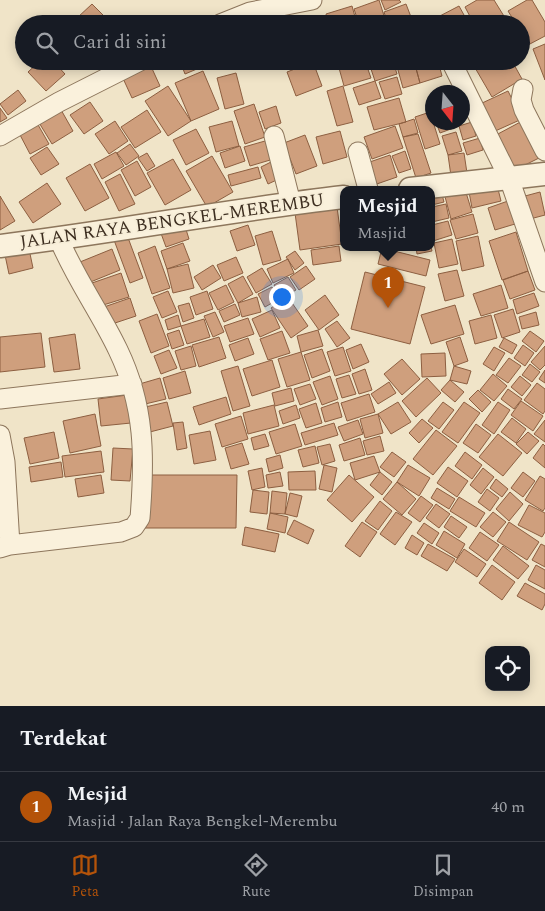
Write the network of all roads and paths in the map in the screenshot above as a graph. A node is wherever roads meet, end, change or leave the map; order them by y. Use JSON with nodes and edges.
{"nodes":[{"id":1,"x":312,"y":0,"type":"edge"},
{"id":2,"x":242,"y":15,"type":"edge"},
{"id":3,"x":122,"y":70,"type":"edge"},
{"id":4,"x":455,"y":70,"type":"edge"},
{"id":5,"x":523,"y":89,"type":"dead end"},
{"id":6,"x":0,"y":136,"type":"edge"},
{"id":7,"x":274,"y":136,"type":"dead end"},
{"id":8,"x":545,"y":151,"type":"edge"},
{"id":9,"x":358,"y":152,"type":"dead end"},
{"id":10,"x":545,"y":174,"type":"edge"},
{"id":11,"x":509,"y":178,"type":"junction"},
{"id":12,"x":367,"y":186,"type":"edge"},
{"id":13,"x":435,"y":186,"type":"edge"},
{"id":14,"x":340,"y":197,"type":"edge"},
{"id":15,"x":291,"y":203,"type":"junction"},
{"id":16,"x":59,"y":239,"type":"junction"},
{"id":17,"x":0,"y":246,"type":"edge"},
{"id":18,"x":545,"y":282,"type":"edge"},
{"id":19,"x":132,"y":384,"type":"junction"},
{"id":20,"x":0,"y":399,"type":"edge"},
{"id":21,"x":0,"y":435,"type":"edge"},
{"id":22,"x":5,"y":547,"type":"edge"}],
"edges":[{"from":1,"to":2,"type":"street"},
{"from":3,"to":6,"type":"street"},
{"from":4,"to":11,"type":"street"},
{"from":5,"to":8,"type":"street"},
{"from":7,"to":15,"type":"street"},
{"from":9,"to":12,"type":"street"},
{"from":10,"to":11,"type":"street"},
{"from":11,"to":13,"type":"street"},
{"from":11,"to":18,"type":"street"},
{"from":14,"to":15,"type":"street","name":"JALAN RAYA BENGKEL-MEREMBU"},
{"from":15,"to":16,"type":"street","name":"JALAN RAYA BENGKEL-MEREMBU"},
{"from":16,"to":17,"type":"street","name":"JALAN RAYA BENGKEL-MEREMBU"},
{"from":16,"to":19,"type":"street"},
{"from":19,"to":20,"type":"street"},
{"from":19,"to":22,"type":"street"},
{"from":21,"to":22,"type":"street"}]}
